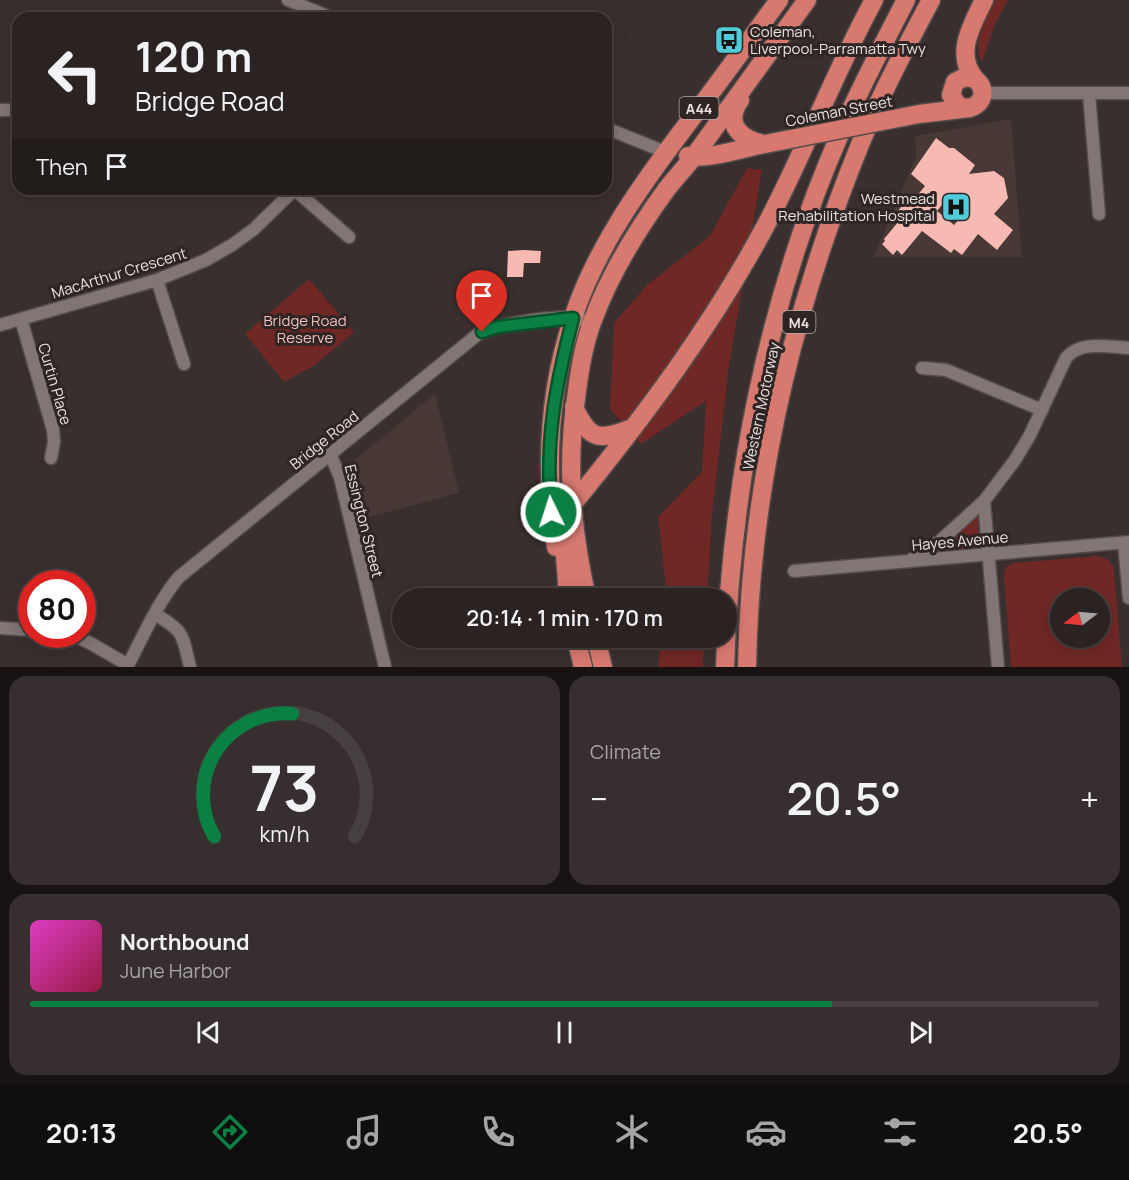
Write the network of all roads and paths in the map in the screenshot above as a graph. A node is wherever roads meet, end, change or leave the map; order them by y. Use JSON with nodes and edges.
{"nodes":[{"id":1,"x":288,"y":0,"type":"edge"},
{"id":2,"x":779,"y":0,"type":"edge"},
{"id":3,"x":807,"y":0,"type":"edge"},
{"id":4,"x":874,"y":0,"type":"edge"},
{"id":5,"x":906,"y":0,"type":"edge"},
{"id":6,"x":931,"y":0,"type":"edge"},
{"id":7,"x":984,"y":0,"type":"edge"},
{"id":8,"x":318,"y":12,"type":"edge"},
{"id":9,"x":758,"y":68,"type":"junction"},
{"id":10,"x":952,"y":86,"type":"junction"},
{"id":11,"x":979,"y":86,"type":"junction"},
{"id":12,"x":1129,"y":93,"type":"edge"},
{"id":13,"x":1089,"y":94,"type":"junction"},
{"id":14,"x":970,"y":108,"type":"junction"},
{"id":15,"x":919,"y":114,"type":"junction"},
{"id":16,"x":612,"y":130,"type":"edge"},
{"id":17,"x":765,"y":144,"type":"junction"},
{"id":18,"x":665,"y":152,"type":"junction"},
{"id":19,"x":694,"y":157,"type":"junction"},
{"id":20,"x":288,"y":195,"type":"edge"},
{"id":21,"x":301,"y":195,"type":"edge"},
{"id":22,"x":1099,"y":214,"type":"dead end"},
{"id":23,"x":349,"y":237,"type":"dead end"},
{"id":24,"x":157,"y":280,"type":"junction"},
{"id":25,"x":573,"y":318,"type":"junction"},
{"id":26,"x":21,"y":319,"type":"junction"},
{"id":27,"x":592,"y":322,"type":"junction"},
{"id":28,"x":0,"y":325,"type":"edge"},
{"id":29,"x":1129,"y":348,"type":"edge"},
{"id":30,"x":184,"y":364,"type":"dead end"},
{"id":31,"x":922,"y":368,"type":"dead end"},
{"id":32,"x":574,"y":406,"type":"junction"},
{"id":33,"x":1042,"y":410,"type":"junction"},
{"id":34,"x":634,"y":427,"type":"junction"},
{"id":35,"x":330,"y":454,"type":"junction"},
{"id":36,"x":51,"y":458,"type":"dead end"},
{"id":37,"x":984,"y":501,"type":"junction"},
{"id":38,"x":572,"y":505,"type":"junction"},
{"id":39,"x":1127,"y":543,"type":"edge"},
{"id":40,"x":989,"y":553,"type":"junction"},
{"id":41,"x":910,"y":560,"type":"junction"},
{"id":42,"x":794,"y":571,"type":"dead end"},
{"id":43,"x":565,"y":588,"type":"edge"},
{"id":44,"x":567,"y":588,"type":"edge"},
{"id":45,"x":585,"y":588,"type":"edge"},
{"id":46,"x":1129,"y":598,"type":"edge"},
{"id":47,"x":155,"y":614,"type":"junction"},
{"id":48,"x":0,"y":628,"type":"edge"},
{"id":49,"x":18,"y":629,"type":"edge"},
{"id":50,"x":96,"y":647,"type":"edge"},
{"id":51,"x":578,"y":648,"type":"edge"},
{"id":52,"x":598,"y":648,"type":"edge"},
{"id":53,"x":127,"y":666,"type":"edge"},
{"id":54,"x":190,"y":667,"type":"edge"},
{"id":55,"x":385,"y":667,"type":"edge"},
{"id":56,"x":583,"y":667,"type":"edge"},
{"id":57,"x":603,"y":667,"type":"edge"},
{"id":58,"x":725,"y":667,"type":"edge"},
{"id":59,"x":747,"y":667,"type":"edge"},
{"id":60,"x":998,"y":667,"type":"edge"}],
"edges":[{"from":1,"to":8,"type":"street"},
{"from":2,"to":18,"type":"highway","number":"A44"},
{"from":3,"to":9,"type":"highway","number":"A44"},
{"from":4,"to":34,"type":"highway"},
{"from":5,"to":58,"type":"highway","name":"Western Motorway","number":"M4"},
{"from":6,"to":59,"type":"highway","name":"Western Motorway","number":"M4"},
{"from":7,"to":11,"type":"highway"},
{"from":9,"to":17,"type":"highway"},
{"from":9,"to":19,"type":"highway","number":"A44"},
{"from":10,"to":11,"type":"highway"},
{"from":10,"to":14,"type":"highway"},
{"from":10,"to":15,"type":"highway","name":"Coleman Street"},
{"from":11,"to":13,"type":"street"},
{"from":11,"to":14,"type":"highway"},
{"from":12,"to":13,"type":"street"},
{"from":13,"to":22,"type":"street"},
{"from":14,"to":15,"type":"highway","name":"Coleman Street"},
{"from":15,"to":17,"type":"highway","name":"Coleman Street","bridge":true},
{"from":16,"to":18,"type":"street"},
{"from":17,"to":19,"type":"highway","name":"Coleman Street"},
{"from":18,"to":19,"type":"highway","name":"Coleman Street"},
{"from":18,"to":25,"type":"highway","number":"A44"},
{"from":19,"to":27,"type":"highway","number":"A44"},
{"from":20,"to":24,"type":"street","name":"MacArthur Crescent"},
{"from":21,"to":23,"type":"street"},
{"from":24,"to":26,"type":"street","name":"MacArthur Crescent"},
{"from":24,"to":30,"type":"street"},
{"from":25,"to":27,"type":"street","name":"Bridge Road"},
{"from":25,"to":35,"type":"street","name":"Bridge Road"},
{"from":25,"to":43,"type":"highway","number":"A44"},
{"from":26,"to":28,"type":"street","name":"MacArthur Crescent"},
{"from":26,"to":36,"type":"street","name":"Curtin Place"},
{"from":27,"to":32,"type":"highway","number":"A44"},
{"from":29,"to":33,"type":"street"},
{"from":31,"to":33,"type":"street"},
{"from":32,"to":34,"type":"highway"},
{"from":32,"to":38,"type":"highway","number":"A44"},
{"from":33,"to":37,"type":"street"},
{"from":34,"to":38,"type":"highway"},
{"from":35,"to":47,"type":"street","name":"Bridge Road"},
{"from":35,"to":55,"type":"street","name":"Essington Street"},
{"from":37,"to":40,"type":"street"},
{"from":37,"to":41,"type":"street"},
{"from":38,"to":44,"type":"highway"},
{"from":38,"to":45,"type":"highway","number":"A44"},
{"from":39,"to":40,"type":"street","name":"Hayes Avenue"},
{"from":39,"to":46,"type":"street"},
{"from":40,"to":41,"type":"street","name":"Hayes Avenue"},
{"from":40,"to":60,"type":"street"},
{"from":41,"to":42,"type":"street","name":"Hayes Avenue"},
{"from":47,"to":53,"type":"street","name":"Bridge Road"},
{"from":47,"to":54,"type":"street"},
{"from":48,"to":49,"type":"street"},
{"from":50,"to":53,"type":"street"},
{"from":51,"to":56,"type":"highway"},
{"from":52,"to":57,"type":"highway"}]}
